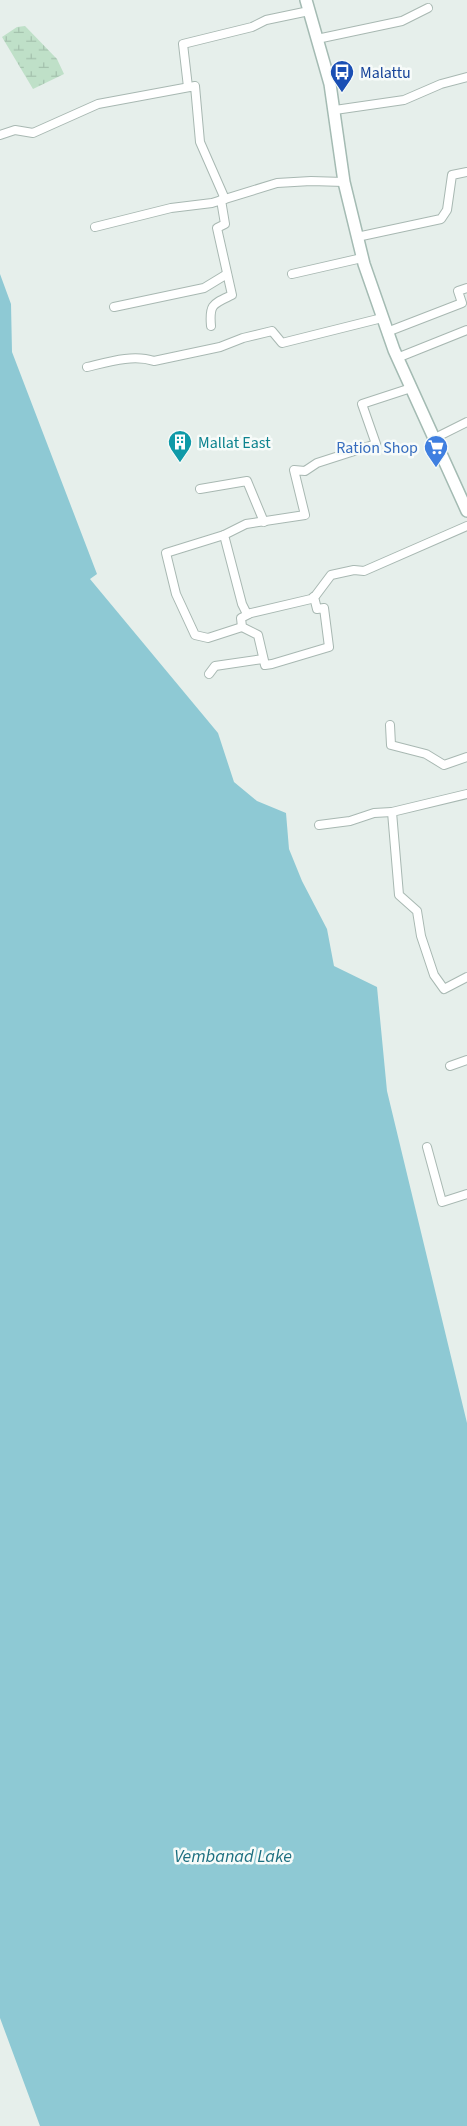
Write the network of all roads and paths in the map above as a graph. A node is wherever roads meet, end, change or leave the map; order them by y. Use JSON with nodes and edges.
{"nodes":[{"id":1,"x":307,"y":6,"type":"edge"},
{"id":2,"x":428,"y":8,"type":"dead end"},
{"id":3,"x":317,"y":39,"type":"junction"},
{"id":4,"x":467,"y":77,"type":"edge"},
{"id":5,"x":188,"y":87,"type":"junction"},
{"id":6,"x":335,"y":110,"type":"junction"},
{"id":7,"x":0,"y":135,"type":"edge"},
{"id":8,"x":467,"y":172,"type":"edge"},
{"id":9,"x":344,"y":182,"type":"junction"},
{"id":10,"x":223,"y":200,"type":"junction"},
{"id":11,"x":95,"y":227,"type":"dead end"},
{"id":12,"x":357,"y":237,"type":"junction"},
{"id":13,"x":362,"y":258,"type":"junction"},
{"id":14,"x":227,"y":274,"type":"junction"},
{"id":15,"x":292,"y":274,"type":"dead end"},
{"id":16,"x":467,"y":288,"type":"edge"},
{"id":17,"x":114,"y":307,"type":"dead end"},
{"id":18,"x":382,"y":318,"type":"junction"},
{"id":19,"x":211,"y":326,"type":"dead end"},
{"id":20,"x":467,"y":330,"type":"edge"},
{"id":21,"x":387,"y":332,"type":"junction"},
{"id":22,"x":397,"y":358,"type":"junction"},
{"id":23,"x":87,"y":366,"type":"dead end"},
{"id":24,"x":412,"y":388,"type":"junction"},
{"id":25,"x":467,"y":422,"type":"edge"},
{"id":26,"x":435,"y":438,"type":"junction"},
{"id":27,"x":200,"y":489,"type":"dead end"},
{"id":28,"x":467,"y":511,"type":"edge"},
{"id":29,"x":264,"y":522,"type":"junction"},
{"id":30,"x":467,"y":526,"type":"edge"},
{"id":31,"x":224,"y":535,"type":"junction"},
{"id":32,"x":314,"y":597,"type":"junction"},
{"id":33,"x":249,"y":614,"type":"junction"},
{"id":34,"x":242,"y":627,"type":"junction"},
{"id":35,"x":263,"y":658,"type":"junction"},
{"id":36,"x":209,"y":674,"type":"dead end"},
{"id":37,"x":390,"y":725,"type":"dead end"},
{"id":38,"x":467,"y":757,"type":"edge"},
{"id":39,"x":467,"y":794,"type":"edge"},
{"id":40,"x":392,"y":812,"type":"junction"},
{"id":41,"x":319,"y":825,"type":"dead end"},
{"id":42,"x":467,"y":977,"type":"edge"},
{"id":43,"x":467,"y":1060,"type":"edge"},
{"id":44,"x":450,"y":1066,"type":"dead end"},
{"id":45,"x":427,"y":1147,"type":"dead end"},
{"id":46,"x":467,"y":1194,"type":"edge"}],
"edges":[{"from":1,"to":3,"type":"main road"},
{"from":1,"to":5,"type":"street"},
{"from":2,"to":3,"type":"street"},
{"from":3,"to":6,"type":"main road"},
{"from":4,"to":6,"type":"street"},
{"from":5,"to":7,"type":"street"},
{"from":5,"to":10,"type":"street"},
{"from":6,"to":9,"type":"main road"},
{"from":8,"to":12,"type":"street"},
{"from":9,"to":10,"type":"street"},
{"from":9,"to":12,"type":"main road"},
{"from":10,"to":11,"type":"street"},
{"from":10,"to":14,"type":"street"},
{"from":12,"to":13,"type":"main road"},
{"from":13,"to":15,"type":"street"},
{"from":13,"to":18,"type":"main road"},
{"from":14,"to":17,"type":"street"},
{"from":14,"to":19,"type":"street"},
{"from":16,"to":21,"type":"street"},
{"from":18,"to":21,"type":"main road"},
{"from":18,"to":23,"type":"street"},
{"from":20,"to":22,"type":"street"},
{"from":21,"to":22,"type":"main road"},
{"from":22,"to":24,"type":"main road"},
{"from":24,"to":26,"type":"main road"},
{"from":24,"to":29,"type":"street"},
{"from":25,"to":26,"type":"street"},
{"from":26,"to":28,"type":"main road"},
{"from":27,"to":29,"type":"street"},
{"from":29,"to":31,"type":"street"},
{"from":30,"to":32,"type":"street"},
{"from":31,"to":33,"type":"street"},
{"from":31,"to":34,"type":"street"},
{"from":32,"to":33,"type":"street"},
{"from":32,"to":35,"type":"street"},
{"from":33,"to":34,"type":"street"},
{"from":34,"to":35,"type":"street"},
{"from":35,"to":36,"type":"street"},
{"from":37,"to":38,"type":"street"},
{"from":39,"to":40,"type":"street"},
{"from":40,"to":41,"type":"street"},
{"from":40,"to":42,"type":"street"},
{"from":43,"to":44,"type":"street"},
{"from":45,"to":46,"type":"street"}]}
